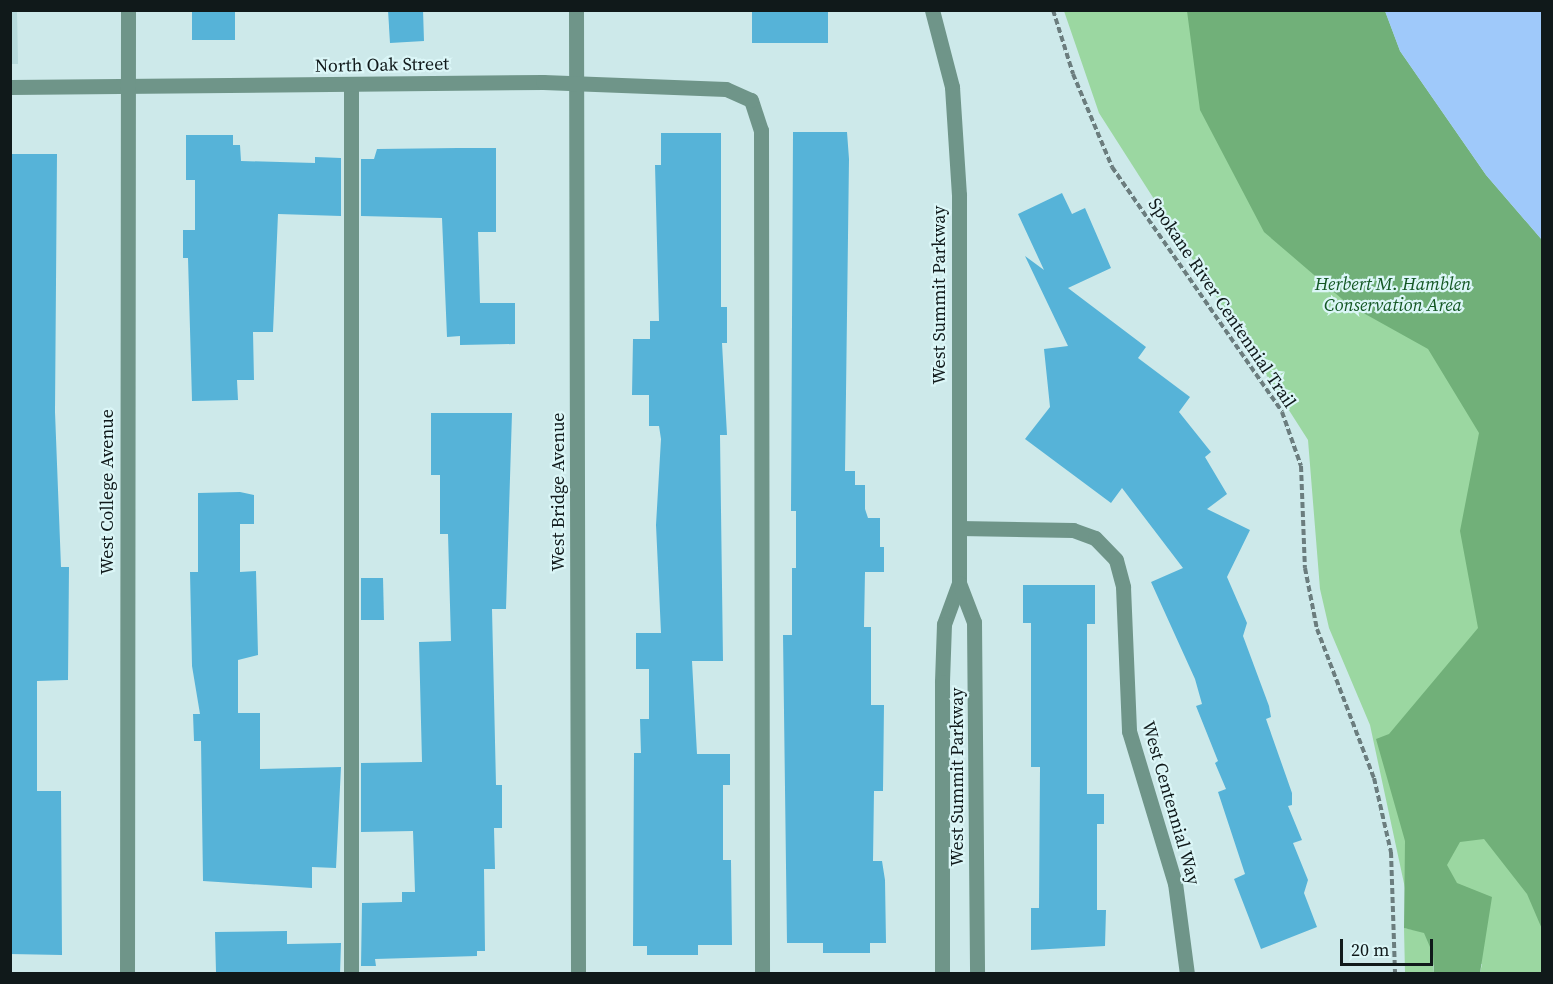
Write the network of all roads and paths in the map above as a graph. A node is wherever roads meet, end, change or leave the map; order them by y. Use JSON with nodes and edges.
{"nodes":[{"id":1,"x":128,"y":10,"type":"edge"},
{"id":2,"x":576,"y":10,"type":"edge"},
{"id":3,"x":932,"y":10,"type":"edge"},
{"id":4,"x":1053,"y":10,"type":"edge"},
{"id":5,"x":351,"y":84,"type":"junction"},
{"id":6,"x":576,"y":85,"type":"junction"},
{"id":7,"x":10,"y":87,"type":"edge"},
{"id":8,"x":127,"y":88,"type":"junction"},
{"id":9,"x":959,"y":528,"type":"junction"},
{"id":10,"x":959,"y":583,"type":"junction"},
{"id":11,"x":127,"y":974,"type":"edge"},
{"id":12,"x":351,"y":974,"type":"edge"},
{"id":13,"x":578,"y":974,"type":"edge"},
{"id":14,"x":762,"y":974,"type":"edge"},
{"id":15,"x":942,"y":974,"type":"edge"},
{"id":16,"x":977,"y":974,"type":"edge"},
{"id":17,"x":1187,"y":974,"type":"edge"},
{"id":18,"x":1395,"y":974,"type":"edge"}],
"edges":[{"from":1,"to":8,"type":"street","name":"West College Avenue"},
{"from":2,"to":6,"type":"street","name":"West Bridge Avenue"},
{"from":3,"to":9,"type":"street","name":"West Summit Parkway"},
{"from":4,"to":18,"type":"path","name":"Spokane River Centennial Trail"},
{"from":5,"to":6,"type":"street","name":"North Oak Street"},
{"from":5,"to":8,"type":"street","name":"North Oak Street"},
{"from":5,"to":12,"type":"street"},
{"from":6,"to":13,"type":"street","name":"West Bridge Avenue"},
{"from":6,"to":14,"type":"street","name":"North Oak Street"},
{"from":7,"to":8,"type":"street","name":"North Oak Street"},
{"from":8,"to":11,"type":"street","name":"West College Avenue"},
{"from":9,"to":10,"type":"street","name":"West Summit Parkway"},
{"from":9,"to":17,"type":"street","name":"West Centennial Way"},
{"from":10,"to":15,"type":"street","name":"West Summit Parkway"},
{"from":10,"to":16,"type":"street","name":"West Summit Parkway"}]}
